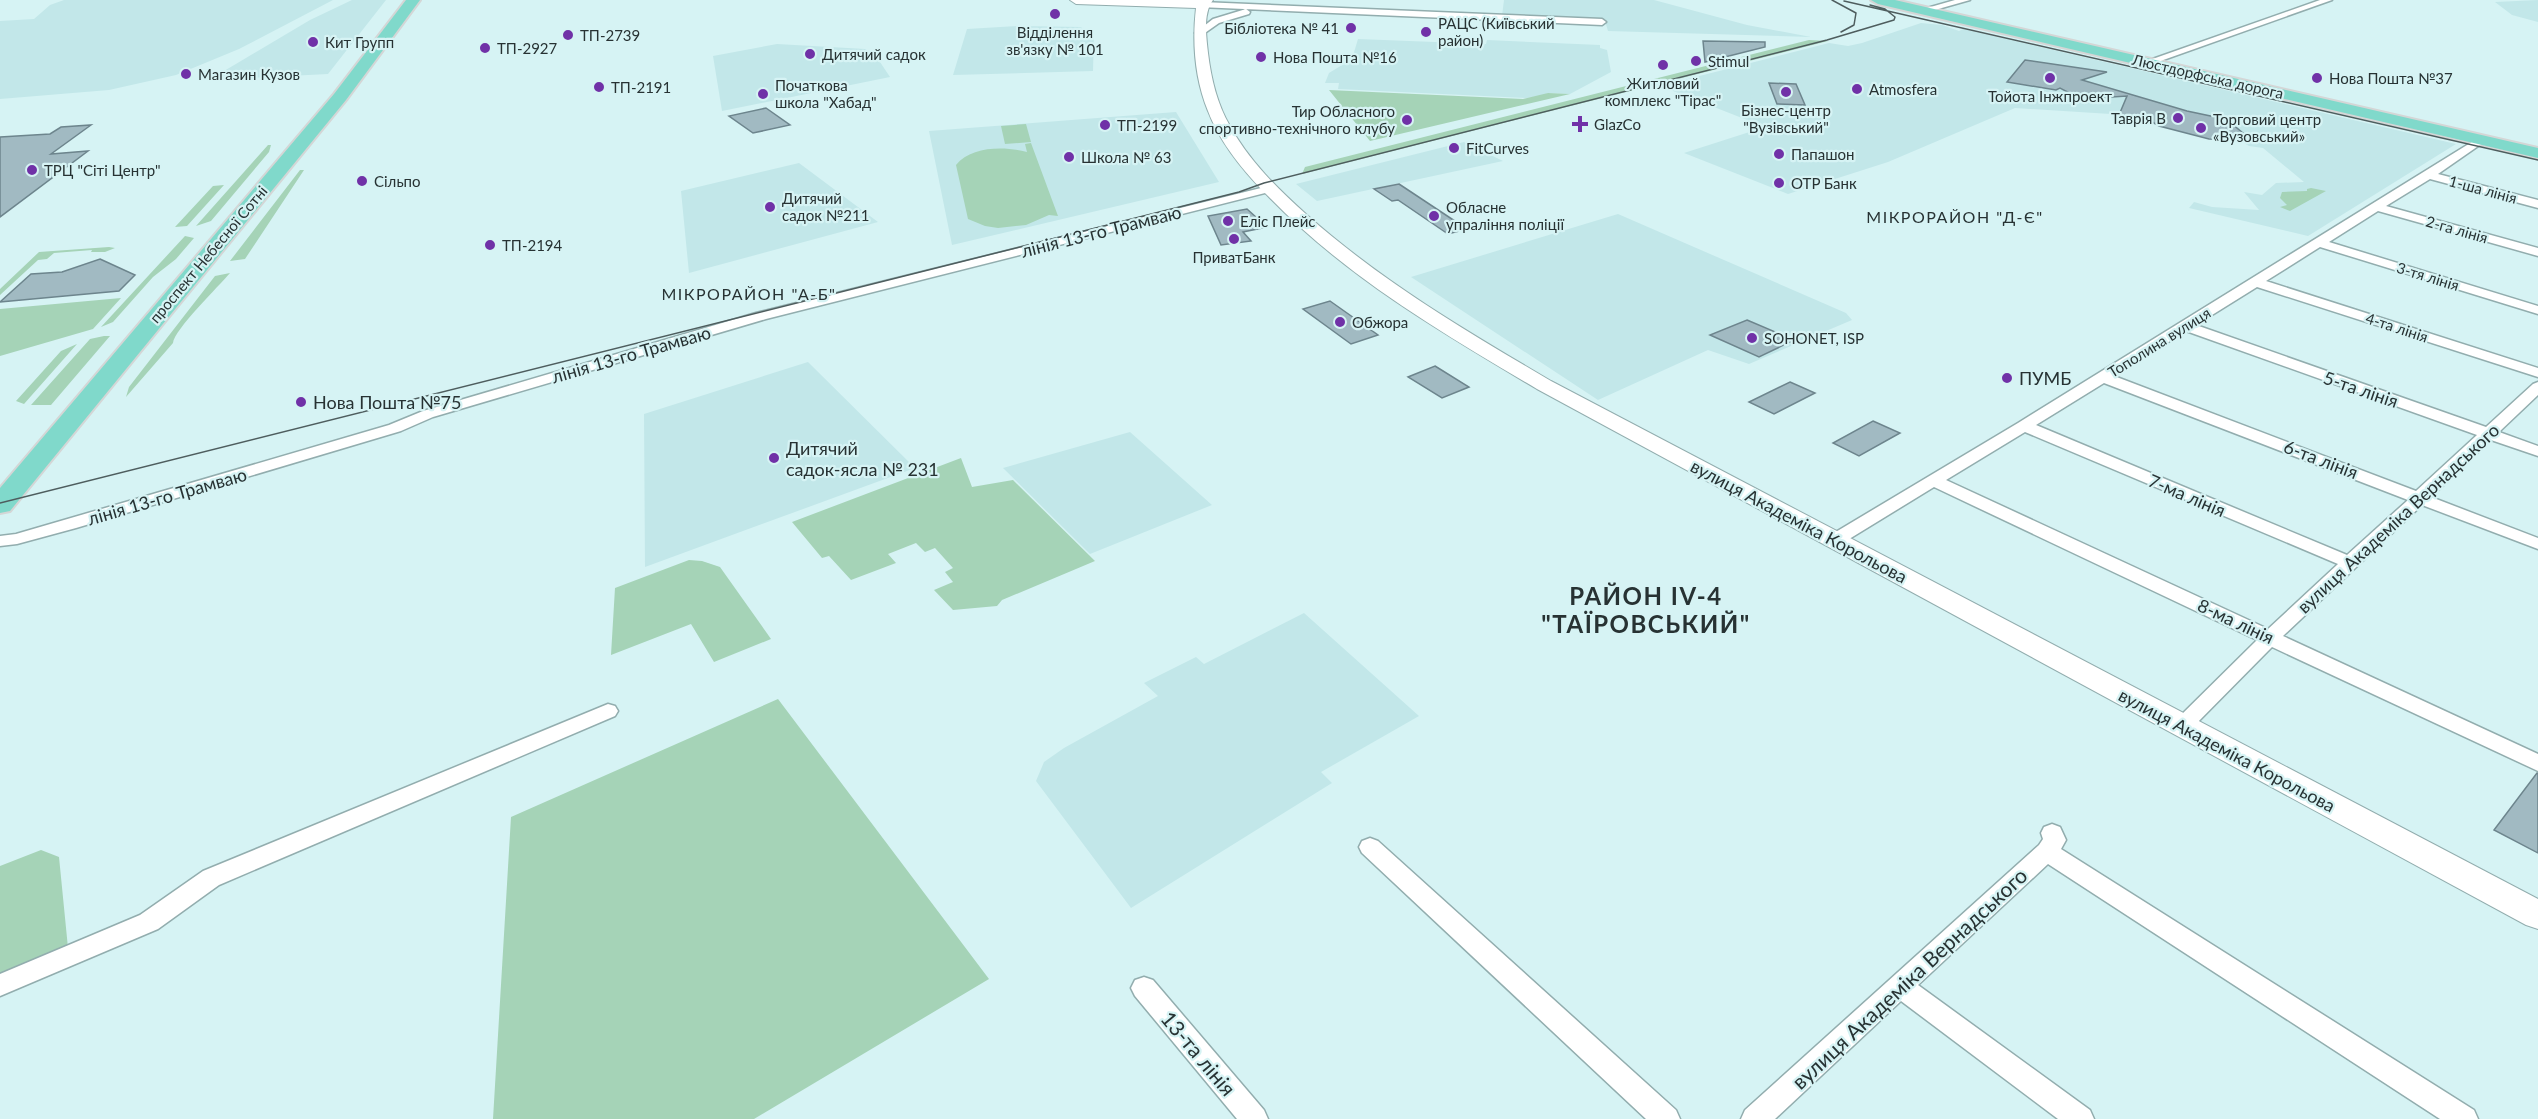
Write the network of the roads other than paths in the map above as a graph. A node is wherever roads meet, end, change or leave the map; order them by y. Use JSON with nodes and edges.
{"nodes":[{"id":1,"x":429,"y":0,"type":"edge"},
{"id":2,"x":1076,"y":0,"type":"edge"},
{"id":3,"x":1878,"y":0,"type":"edge"},
{"id":4,"x":1966,"y":0,"type":"edge"},
{"id":5,"x":2328,"y":0,"type":"edge"},
{"id":6,"x":412,"y":2,"type":"edge"},
{"id":7,"x":1133,"y":2,"type":"junction"},
{"id":8,"x":1204,"y":2,"type":"edge"},
{"id":9,"x":1269,"y":8,"type":"junction"},
{"id":10,"x":1924,"y":10,"type":"junction"},
{"id":11,"x":1175,"y":18,"type":"dead end"},
{"id":12,"x":1602,"y":22,"type":"dead end"},
{"id":13,"x":1195,"y":30,"type":"junction"},
{"id":14,"x":2150,"y":62,"type":"junction"},
{"id":15,"x":2481,"y":140,"type":"junction"},
{"id":16,"x":2538,"y":153,"type":"edge"},
{"id":17,"x":2429,"y":175,"type":"junction"},
{"id":18,"x":1269,"y":189,"type":"junction"},
{"id":19,"x":2538,"y":204,"type":"edge"},
{"id":20,"x":2377,"y":207,"type":"junction"},
{"id":21,"x":2319,"y":243,"type":"junction"},
{"id":22,"x":2538,"y":252,"type":"edge"},
{"id":23,"x":2256,"y":282,"type":"junction"},
{"id":24,"x":2538,"y":310,"type":"edge"},
{"id":25,"x":2184,"y":326,"type":"junction"},
{"id":26,"x":2538,"y":373,"type":"edge"},
{"id":27,"x":2103,"y":376,"type":"junction"},
{"id":28,"x":2538,"y":387,"type":"edge"},
{"id":29,"x":2024,"y":426,"type":"junction"},
{"id":30,"x":2488,"y":433,"type":"junction"},
{"id":31,"x":2538,"y":451,"type":"edge"},
{"id":32,"x":1934,"y":481,"type":"junction"},
{"id":33,"x":2421,"y":497,"type":"junction"},
{"id":34,"x":0,"y":505,"type":"edge"},
{"id":35,"x":1835,"y":540,"type":"junction"},
{"id":36,"x":0,"y":541,"type":"edge"},
{"id":37,"x":2538,"y":544,"type":"edge"},
{"id":38,"x":2350,"y":563,"type":"junction"},
{"id":39,"x":2271,"y":637,"type":"junction"},
{"id":40,"x":608,"y":711,"type":"dead end"},
{"id":41,"x":2182,"y":726,"type":"junction"},
{"id":42,"x":2538,"y":763,"type":"edge"},
{"id":43,"x":1370,"y":847,"type":"dead end"},
{"id":44,"x":2538,"y":915,"type":"edge"},
{"id":45,"x":0,"y":985,"type":"edge"},
{"id":46,"x":1900,"y":986,"type":"junction"},
{"id":47,"x":1144,"y":988,"type":"dead end"},
{"id":48,"x":1254,"y":1119,"type":"edge"},
{"id":49,"x":1666,"y":1119,"type":"edge"},
{"id":50,"x":1755,"y":1119,"type":"edge"},
{"id":51,"x":2080,"y":1119,"type":"edge"},
{"id":52,"x":2464,"y":1119,"type":"edge"}],
"edges":[{"from":1,"to":6,"type":"main road"},
{"from":2,"to":7,"type":"main road"},
{"from":3,"to":10,"type":"main road","name":"Люстдорфська дорога"},
{"from":4,"to":10,"type":"street"},
{"from":5,"to":14,"type":"street"},
{"from":6,"to":34,"type":"main road","name":"проспект Небесної Сотні"},
{"from":7,"to":8,"type":"main road"},
{"from":7,"to":11,"type":"main road"},
{"from":8,"to":9,"type":"street"},
{"from":8,"to":13,"type":"main road","name":"вулиця Академіка Корольова"},
{"from":9,"to":12,"type":"street"},
{"from":9,"to":13,"type":"street"},
{"from":10,"to":14,"type":"main road","name":"Люстдорфська дорога"},
{"from":13,"to":18,"type":"main road","name":"вулиця Академіка Корольова"},
{"from":14,"to":15,"type":"main road","name":"Люстдорфська дорога"},
{"from":15,"to":16,"type":"main road","name":"Люстдорфська дорога"},
{"from":15,"to":17,"type":"street","name":"Тополина вулиця"},
{"from":17,"to":19,"type":"street","name":"1-ша лінія"},
{"from":17,"to":20,"type":"street","name":"Тополина вулиця"},
{"from":18,"to":35,"type":"main road","name":"вулиця Академіка Корольова"},
{"from":18,"to":36,"type":"street","name":"лінія 13-го Трамваю"},
{"from":20,"to":21,"type":"street","name":"Тополина вулиця"},
{"from":20,"to":22,"type":"street","name":"2-га лінія"},
{"from":21,"to":23,"type":"street","name":"Тополина вулиця"},
{"from":21,"to":24,"type":"street","name":"3-тя лінія"},
{"from":23,"to":25,"type":"street","name":"Тополина вулиця"},
{"from":23,"to":26,"type":"street","name":"4-та лінія"},
{"from":25,"to":27,"type":"street","name":"Тополина вулиця"},
{"from":25,"to":30,"type":"street","name":"5-та лінія"},
{"from":27,"to":29,"type":"street","name":"Тополина вулиця"},
{"from":27,"to":33,"type":"street","name":"6-та лінія"},
{"from":28,"to":30,"type":"street","name":"вулиця Академіка Вернадського"},
{"from":29,"to":32,"type":"street","name":"Тополина вулиця"},
{"from":29,"to":38,"type":"street","name":"7-ма лінія"},
{"from":30,"to":31,"type":"street","name":"5-та лінія"},
{"from":30,"to":33,"type":"street","name":"вулиця Академіка Вернадського"},
{"from":32,"to":35,"type":"street","name":"Тополина вулиця"},
{"from":32,"to":39,"type":"street","name":"8-ма лінія"},
{"from":33,"to":37,"type":"street","name":"6-та лінія"},
{"from":33,"to":38,"type":"street","name":"вулиця Академіка Вернадського"},
{"from":35,"to":41,"type":"main road","name":"вулиця Академіка Корольова"},
{"from":38,"to":39,"type":"street","name":"вулиця Академіка Вернадського"},
{"from":39,"to":41,"type":"street","name":"вулиця Академіка Вернадського"},
{"from":39,"to":42,"type":"street","name":"8-ма лінія"},
{"from":40,"to":45,"type":"street"},
{"from":41,"to":44,"type":"main road","name":"вулиця Академіка Корольова"},
{"from":43,"to":49,"type":"street"},
{"from":46,"to":50,"type":"street","name":"вулиця Академіка Вернадського"},
{"from":46,"to":51,"type":"street"},
{"from":46,"to":52,"type":"street","name":"вулиця Академіка Вернадського"},
{"from":47,"to":48,"type":"street","name":"13-та лінія"}]}
